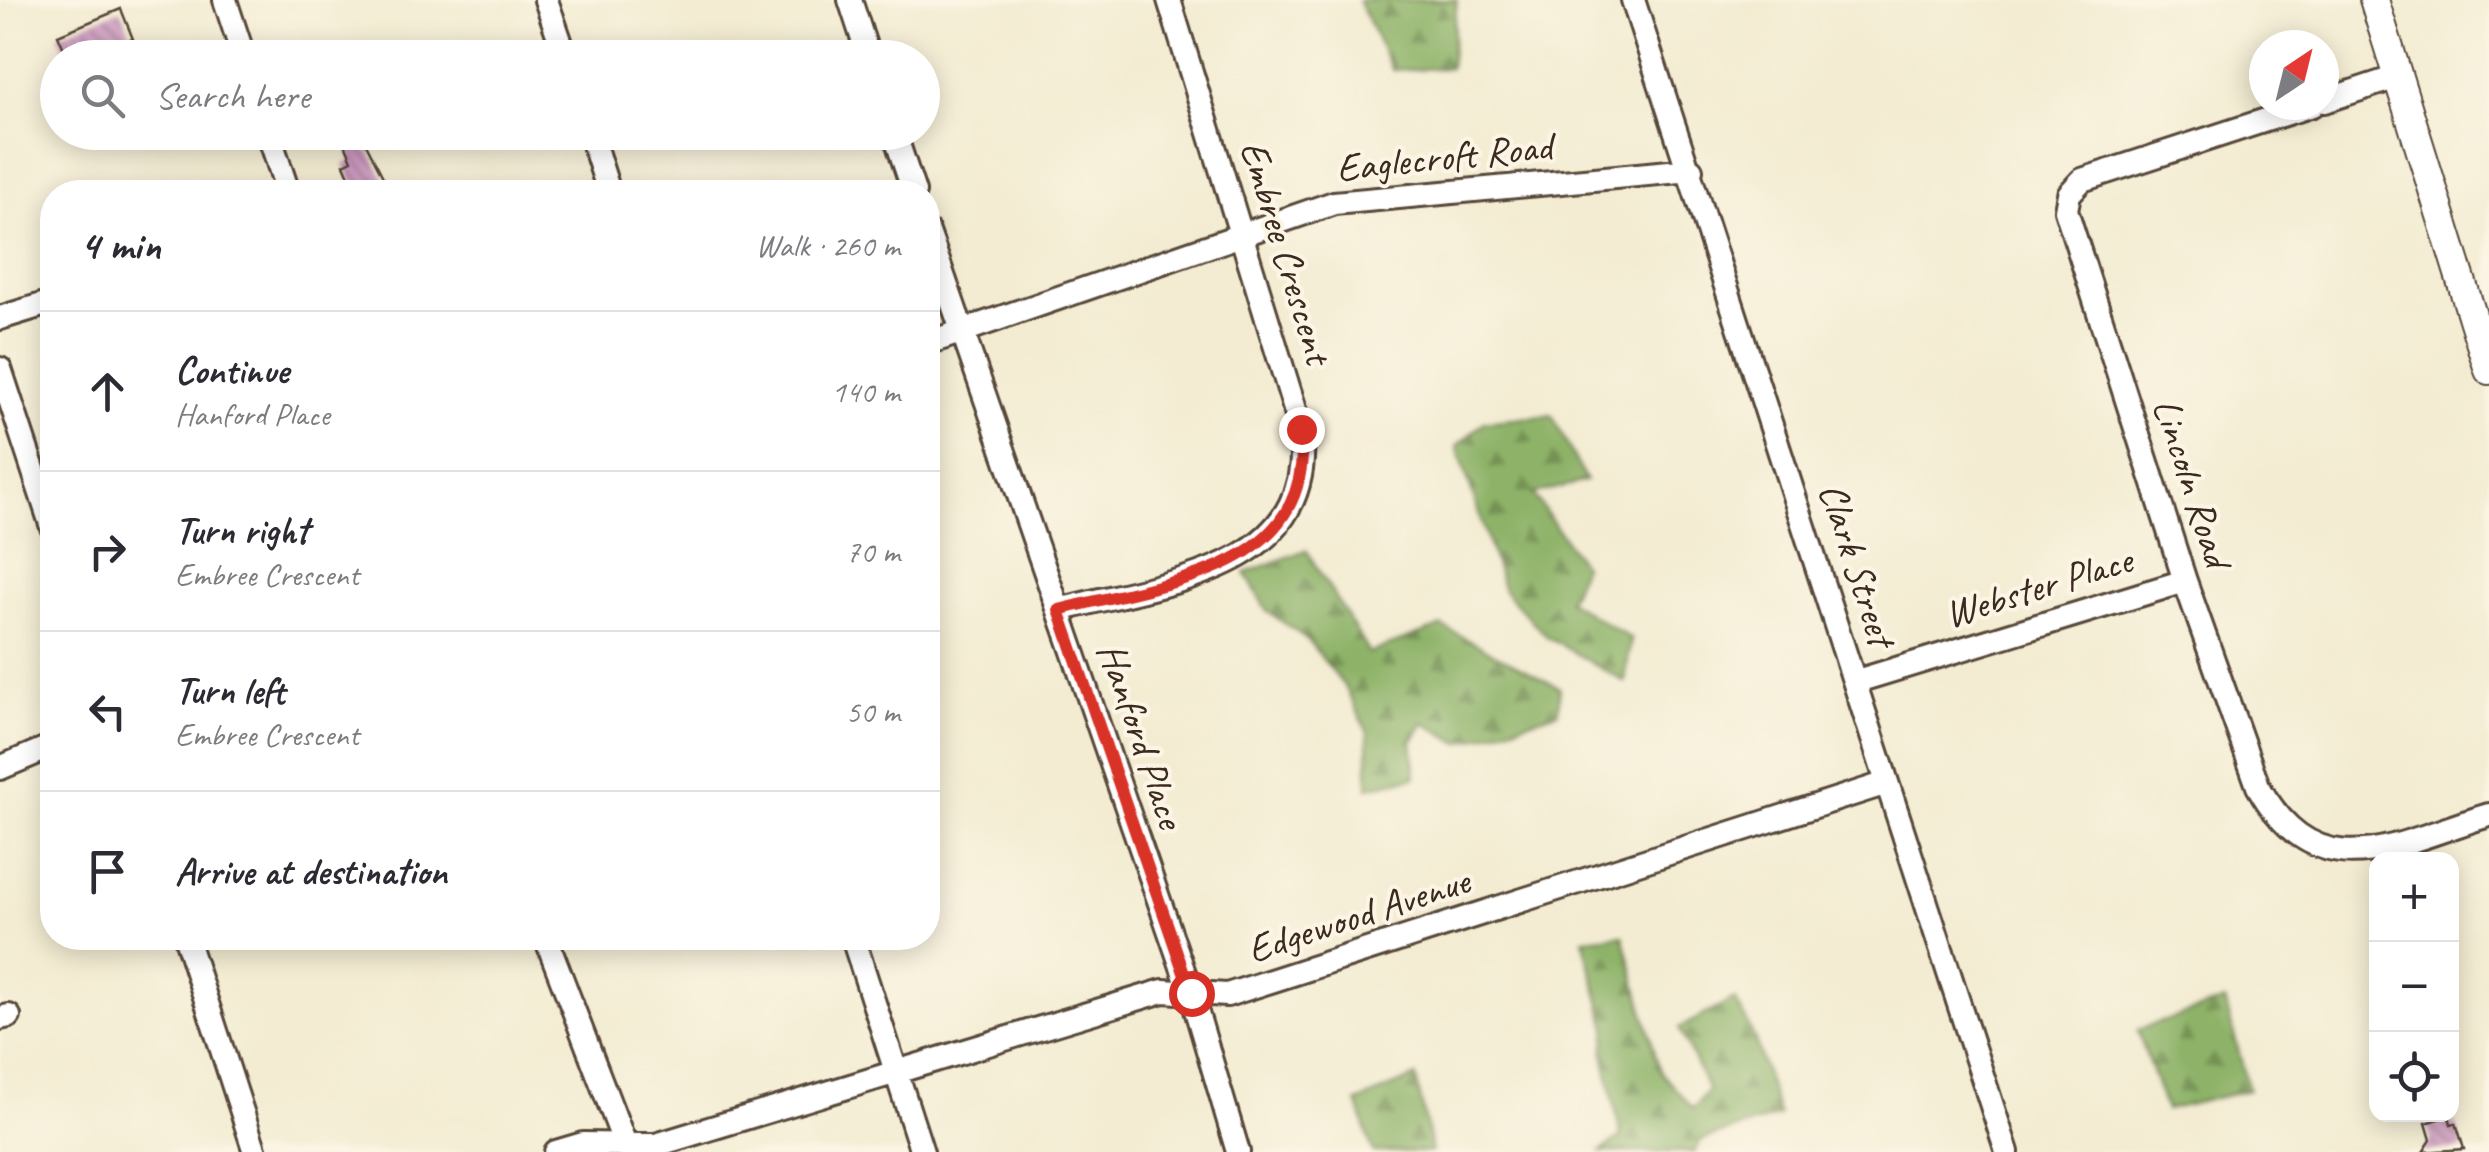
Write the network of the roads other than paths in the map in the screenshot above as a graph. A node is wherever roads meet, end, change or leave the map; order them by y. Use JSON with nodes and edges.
{"nodes":[{"id":1,"x":225,"y":0,"type":"edge"},
{"id":2,"x":546,"y":0,"type":"edge"},
{"id":3,"x":850,"y":0,"type":"edge"},
{"id":4,"x":1169,"y":0,"type":"edge"},
{"id":5,"x":1633,"y":0,"type":"edge"},
{"id":6,"x":2374,"y":0,"type":"edge"},
{"id":7,"x":238,"y":40,"type":"edge"},
{"id":8,"x":560,"y":40,"type":"edge"},
{"id":9,"x":863,"y":40,"type":"edge"},
{"id":10,"x":2397,"y":77,"type":"junction"},
{"id":11,"x":2339,"y":96,"type":"edge"},
{"id":12,"x":2266,"y":120,"type":"edge"},
{"id":13,"x":274,"y":150,"type":"edge"},
{"id":14,"x":596,"y":150,"type":"edge"},
{"id":15,"x":900,"y":150,"type":"edge"},
{"id":16,"x":1691,"y":170,"type":"junction"},
{"id":17,"x":284,"y":180,"type":"edge"},
{"id":18,"x":605,"y":180,"type":"edge"},
{"id":19,"x":910,"y":180,"type":"edge"},
{"id":20,"x":1244,"y":235,"type":"junction"},
{"id":21,"x":940,"y":269,"type":"edge"},
{"id":22,"x":40,"y":306,"type":"edge"},
{"id":23,"x":0,"y":318,"type":"edge"},
{"id":24,"x":961,"y":333,"type":"junction"},
{"id":25,"x":940,"y":339,"type":"edge"},
{"id":26,"x":0,"y":368,"type":"edge"},
{"id":27,"x":2489,"y":370,"type":"edge"},
{"id":28,"x":40,"y":490,"type":"edge"},
{"id":29,"x":2184,"y":581,"type":"junction"},
{"id":30,"x":1059,"y":610,"type":"junction"},
{"id":31,"x":1857,"y":681,"type":"junction"},
{"id":32,"x":40,"y":751,"type":"edge"},
{"id":33,"x":0,"y":768,"type":"edge"},
{"id":34,"x":1887,"y":783,"type":"junction"},
{"id":35,"x":2489,"y":815,"type":"edge"},
{"id":36,"x":190,"y":950,"type":"edge"},
{"id":37,"x":551,"y":950,"type":"edge"},
{"id":38,"x":856,"y":950,"type":"edge"},
{"id":39,"x":1191,"y":993,"type":"junction"},
{"id":40,"x":896,"y":1071,"type":"junction"},
{"id":41,"x":627,"y":1148,"type":"edge"},
{"id":42,"x":256,"y":1152,"type":"edge"},
{"id":43,"x":556,"y":1152,"type":"edge"},
{"id":44,"x":922,"y":1152,"type":"edge"},
{"id":45,"x":1238,"y":1152,"type":"edge"},
{"id":46,"x":2007,"y":1152,"type":"edge"}],
"edges":[{"from":1,"to":7,"type":"street"},
{"from":2,"to":8,"type":"street"},
{"from":3,"to":9,"type":"street"},
{"from":4,"to":20,"type":"street","name":"Embree Crescent"},
{"from":5,"to":16,"type":"street","name":"Clark Street"},
{"from":6,"to":10,"type":"street"},
{"from":10,"to":11,"type":"street"},
{"from":10,"to":27,"type":"street"},
{"from":12,"to":29,"type":"street","name":"Lincoln Road"},
{"from":13,"to":17,"type":"street"},
{"from":14,"to":18,"type":"street"},
{"from":15,"to":19,"type":"street"},
{"from":16,"to":20,"type":"street","name":"Eaglecroft Road"},
{"from":16,"to":31,"type":"street","name":"Clark Street"},
{"from":20,"to":24,"type":"street","name":"Eaglecroft Road"},
{"from":20,"to":30,"type":"street","name":"Embree Crescent"},
{"from":21,"to":24,"type":"street","name":"Hanford Place"},
{"from":22,"to":23,"type":"street"},
{"from":24,"to":25,"type":"street","name":"Eaglecroft Road"},
{"from":24,"to":30,"type":"street","name":"Hanford Place"},
{"from":26,"to":28,"type":"street"},
{"from":29,"to":31,"type":"street","name":"Webster Place"},
{"from":29,"to":35,"type":"street","name":"Lincoln Road"},
{"from":30,"to":39,"type":"street","name":"Hanford Place"},
{"from":31,"to":34,"type":"street","name":"Clark Street"},
{"from":32,"to":33,"type":"street"},
{"from":34,"to":39,"type":"street","name":"Edgewood Avenue"},
{"from":34,"to":46,"type":"street","name":"Clark Street"},
{"from":36,"to":42,"type":"street"},
{"from":37,"to":41,"type":"street"},
{"from":38,"to":40,"type":"street"},
{"from":39,"to":40,"type":"street","name":"Edgewood Avenue"},
{"from":39,"to":45,"type":"street","name":"Hanford Place"},
{"from":40,"to":41,"type":"street","name":"Edgewood Avenue"},
{"from":40,"to":44,"type":"street"},
{"from":41,"to":43,"type":"street","name":"Edgewood Avenue"}]}
